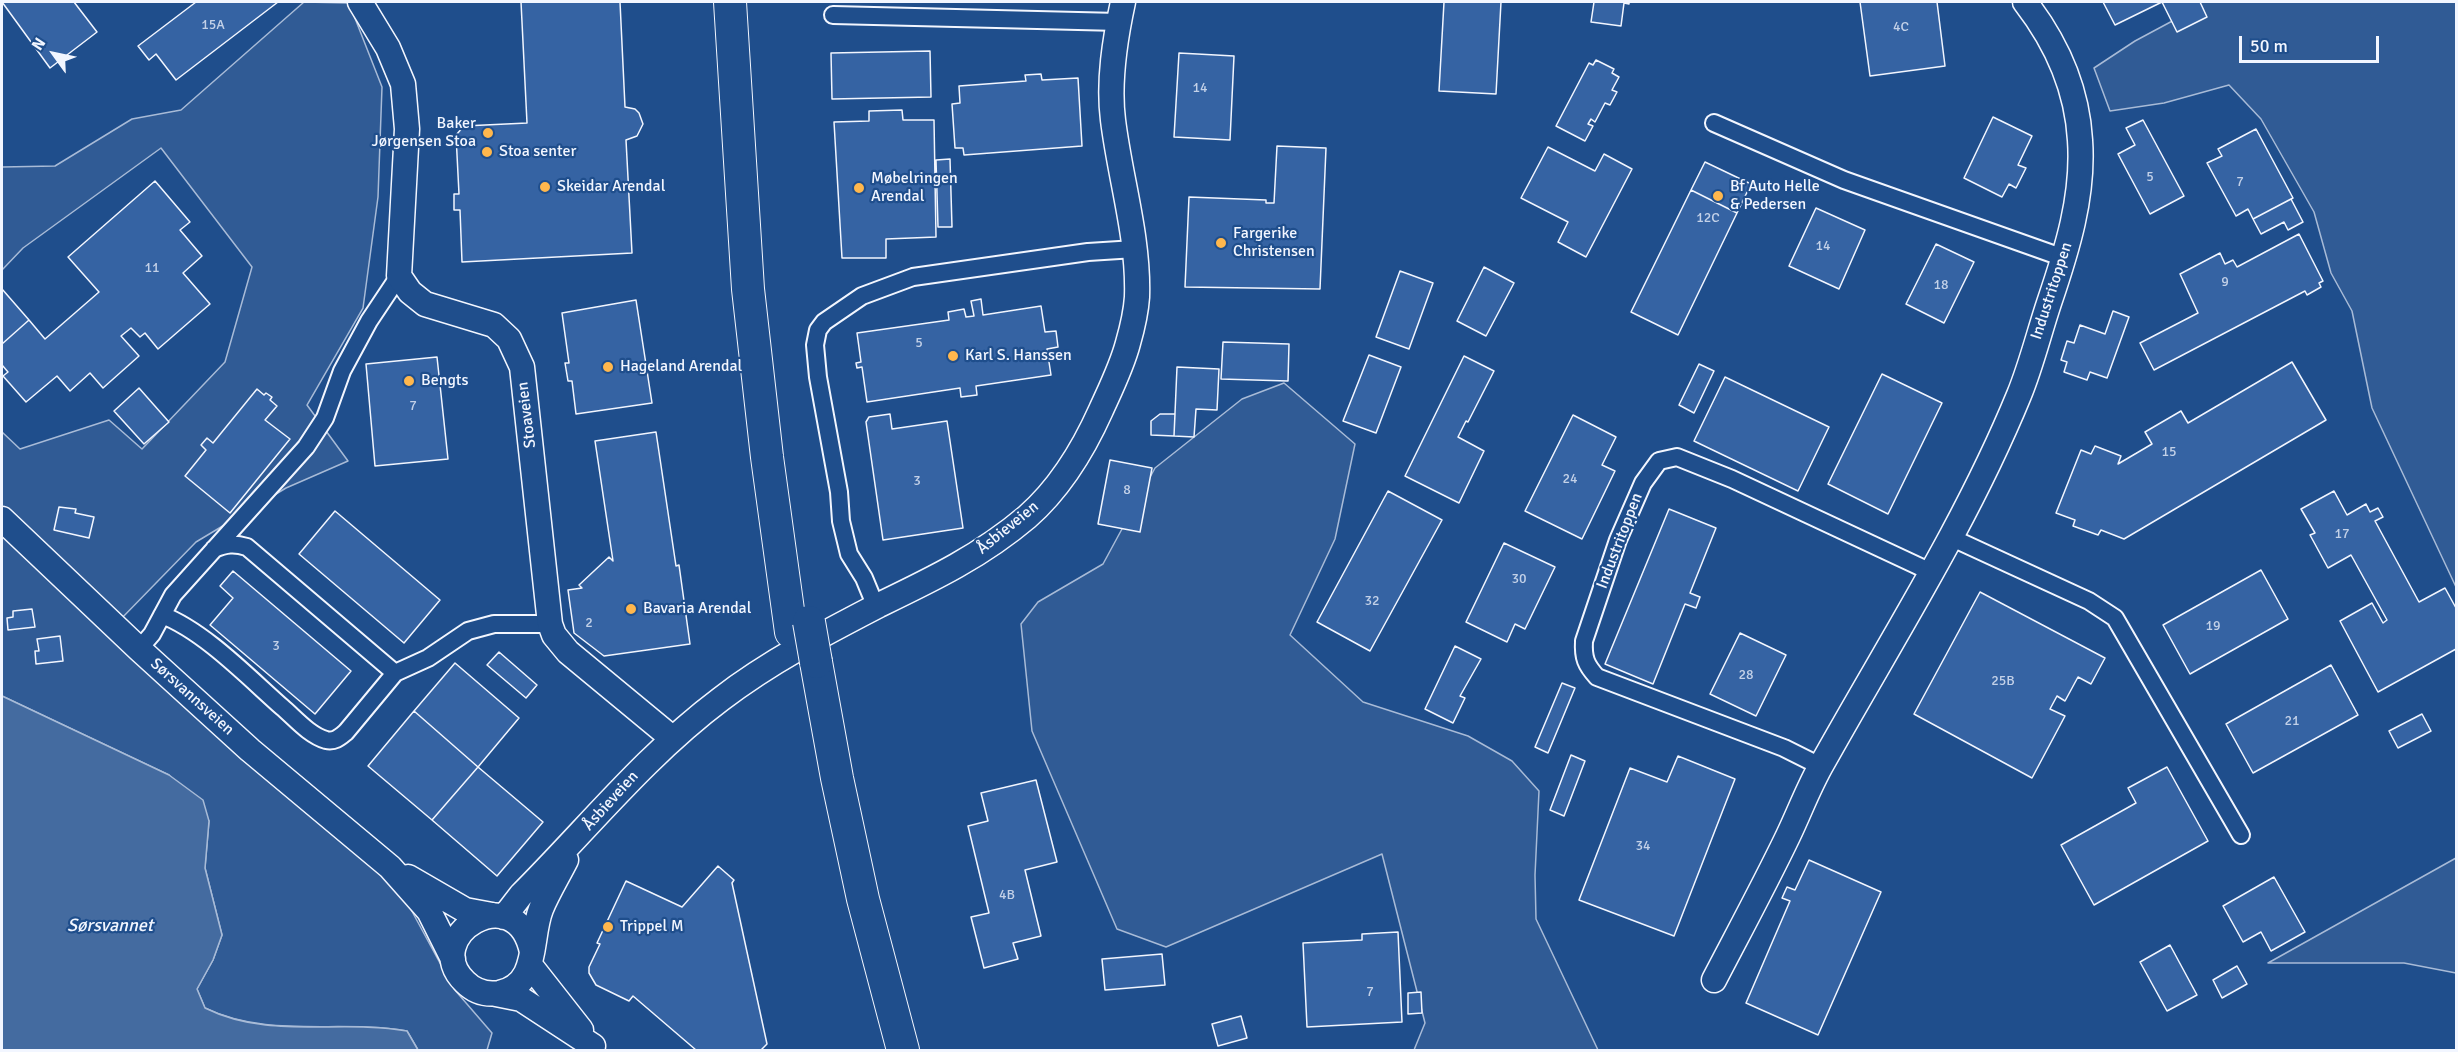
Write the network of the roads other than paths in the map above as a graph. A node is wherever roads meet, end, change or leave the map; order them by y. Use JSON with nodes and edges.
{"nodes":[{"id":1,"x":360,"y":2,"type":"edge"},
{"id":2,"x":730,"y":2,"type":"edge"},
{"id":3,"x":750,"y":2,"type":"edge"},
{"id":4,"x":2025,"y":2,"type":"edge"},
{"id":5,"x":1121,"y":12,"type":"edge"},
{"id":6,"x":833,"y":15,"type":"dead end"},
{"id":7,"x":1714,"y":123,"type":"dead end"},
{"id":8,"x":1135,"y":249,"type":"junction"},
{"id":9,"x":2064,"y":258,"type":"junction"},
{"id":10,"x":399,"y":276,"type":"junction"},
{"id":11,"x":2,"y":519,"type":"edge"},
{"id":12,"x":1950,"y":537,"type":"junction"},
{"id":13,"x":214,"y":549,"type":"junction"},
{"id":14,"x":1931,"y":572,"type":"junction"},
{"id":15,"x":876,"y":607,"type":"junction"},
{"id":16,"x":162,"y":615,"type":"junction"},
{"id":17,"x":550,"y":624,"type":"junction"},
{"id":18,"x":800,"y":627,"type":"junction"},
{"id":19,"x":139,"y":649,"type":"junction"},
{"id":20,"x":807,"y":666,"type":"junction"},
{"id":21,"x":395,"y":673,"type":"junction"},
{"id":22,"x":672,"y":738,"type":"junction"},
{"id":23,"x":1820,"y":766,"type":"junction"},
{"id":24,"x":2241,"y":835,"type":"dead end"},
{"id":25,"x":579,"y":837,"type":"junction"},
{"id":26,"x":390,"y":867,"type":"junction"},
{"id":27,"x":498,"y":916,"type":"junction"},
{"id":28,"x":453,"y":959,"type":"junction"},
{"id":29,"x":531,"y":959,"type":"junction"},
{"id":30,"x":1714,"y":980,"type":"dead end"},
{"id":31,"x":496,"y":994,"type":"junction"},
{"id":32,"x":596,"y":1048,"type":"edge"},
{"id":33,"x":883,"y":1050,"type":"edge"},
{"id":34,"x":903,"y":1050,"type":"edge"}],
"edges":[{"from":1,"to":10,"type":"street"},
{"from":2,"to":18,"type":"highway"},
{"from":3,"to":18,"type":"highway"},
{"from":4,"to":9,"type":"street","name":"Industritoppen"},
{"from":5,"to":6,"type":"street"},
{"from":5,"to":8,"type":"street","name":"Åsbieveien"},
{"from":7,"to":9,"type":"street"},
{"from":8,"to":15,"type":"street","name":"Åsbieveien"},
{"from":8,"to":15,"type":"street"},
{"from":9,"to":12,"type":"street","name":"Industritoppen"},
{"from":10,"to":13,"type":"street"},
{"from":10,"to":17,"type":"street","name":"Stoaveien"},
{"from":11,"to":19,"type":"street","name":"Sørsvannsveien"},
{"from":12,"to":14,"type":"street","name":"Industritoppen"},
{"from":12,"to":24,"type":"street"},
{"from":13,"to":16,"type":"street"},
{"from":13,"to":21,"type":"street"},
{"from":14,"to":23,"type":"street","name":"Industritoppen"},
{"from":14,"to":23,"type":"street","name":"Industritoppen"},
{"from":15,"to":22,"type":"street","name":"Åsbieveien"},
{"from":16,"to":19,"type":"street"},
{"from":16,"to":21,"type":"street"},
{"from":17,"to":21,"type":"street"},
{"from":17,"to":22,"type":"street","name":"Stoaveien"},
{"from":18,"to":20,"type":"highway","bridge":true},
{"from":19,"to":26,"type":"street","name":"Sørsvannsveien"},
{"from":20,"to":33,"type":"highway"},
{"from":20,"to":34,"type":"highway"},
{"from":22,"to":25,"type":"street","name":"Åsbieveien"},
{"from":23,"to":30,"type":"street","name":"Industritoppen"},
{"from":25,"to":27,"type":"street","name":"Åsbieveien"},
{"from":25,"to":29,"type":"street","name":"Åsbieveien"},
{"from":26,"to":27,"type":"street","name":"Sørsvannsveien"},
{"from":26,"to":28,"type":"street","name":"Sørsvannsveien"},
{"from":27,"to":28,"type":"street"},
{"from":27,"to":29,"type":"street"},
{"from":28,"to":31,"type":"street"},
{"from":29,"to":31,"type":"street"},
{"from":29,"to":32,"type":"street"},
{"from":31,"to":32,"type":"street"}]}
